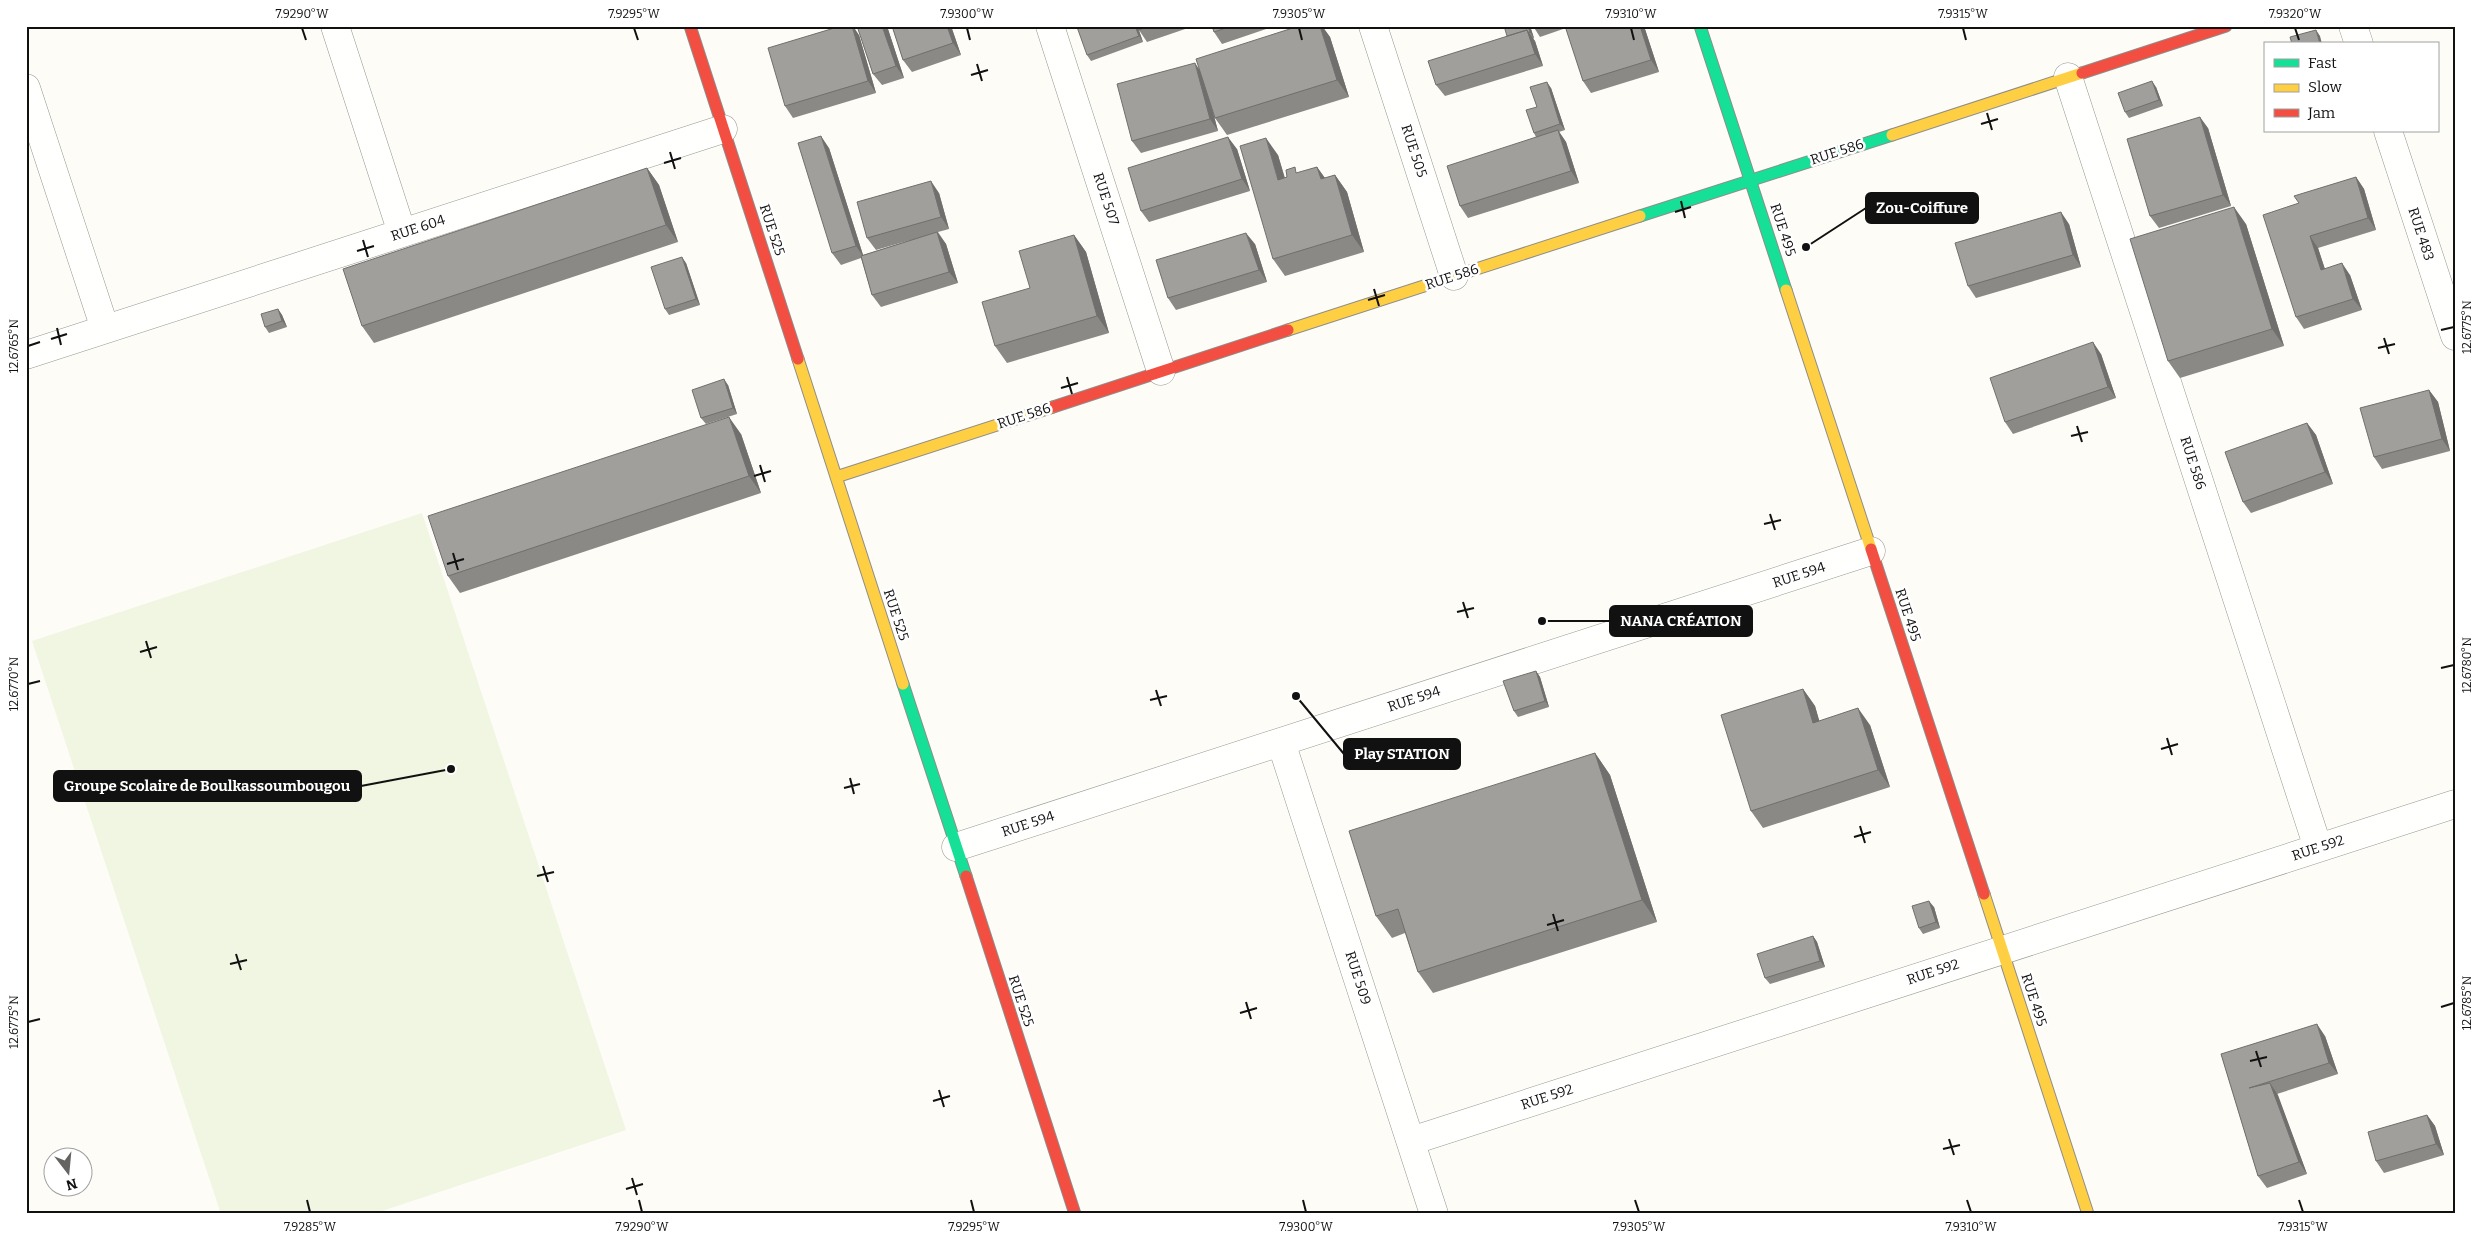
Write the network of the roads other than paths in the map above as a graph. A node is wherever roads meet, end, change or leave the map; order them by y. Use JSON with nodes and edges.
{"nodes":[{"id":1,"x":335,"y":26,"type":"edge"},
{"id":2,"x":690,"y":26,"type":"edge"},
{"id":3,"x":1050,"y":26,"type":"edge"},
{"id":4,"x":1373,"y":26,"type":"edge"},
{"id":5,"x":1700,"y":26,"type":"edge"},
{"id":6,"x":2226,"y":26,"type":"edge"},
{"id":7,"x":2353,"y":26,"type":"edge"},
{"id":8,"x":2358,"y":42,"type":"edge"},
{"id":9,"x":2068,"y":78,"type":"junction"},
{"id":10,"x":26,"y":88,"type":"edge"},
{"id":11,"x":724,"y":129,"type":"junction"},
{"id":12,"x":2388,"y":132,"type":"edge"},
{"id":13,"x":1750,"y":181,"type":"junction"},
{"id":14,"x":402,"y":233,"type":"junction"},
{"id":15,"x":1454,"y":276,"type":"junction"},
{"id":16,"x":105,"y":329,"type":"junction"},
{"id":17,"x":2455,"y":336,"type":"edge"},
{"id":18,"x":26,"y":355,"type":"edge"},
{"id":19,"x":1162,"y":371,"type":"junction"},
{"id":20,"x":836,"y":477,"type":"junction"},
{"id":21,"x":1871,"y":551,"type":"junction"},
{"id":22,"x":1281,"y":742,"type":"junction"},
{"id":23,"x":2455,"y":804,"type":"edge"},
{"id":24,"x":956,"y":848,"type":"junction"},
{"id":25,"x":2318,"y":848,"type":"junction"},
{"id":26,"x":2002,"y":950,"type":"junction"},
{"id":27,"x":1411,"y":1141,"type":"junction"},
{"id":28,"x":1075,"y":1214,"type":"edge"},
{"id":29,"x":1434,"y":1214,"type":"edge"},
{"id":30,"x":2088,"y":1214,"type":"edge"}],
"edges":[{"from":1,"to":14,"type":"street"},
{"from":2,"to":11,"type":"street","name":"RUE 525"},
{"from":3,"to":19,"type":"street","name":"RUE 507"},
{"from":4,"to":15,"type":"street","name":"RUE 505"},
{"from":5,"to":13,"type":"street","name":"RUE 495"},
{"from":6,"to":9,"type":"street","name":"RUE 586"},
{"from":7,"to":8,"type":"street"},
{"from":9,"to":13,"type":"street","name":"RUE 586"},
{"from":9,"to":25,"type":"street","name":"RUE 586"},
{"from":10,"to":16,"type":"street"},
{"from":11,"to":14,"type":"street","name":"RUE 604"},
{"from":11,"to":20,"type":"street","name":"RUE 525"},
{"from":12,"to":17,"type":"street","name":"RUE 483"},
{"from":13,"to":15,"type":"street","name":"RUE 586"},
{"from":13,"to":21,"type":"street","name":"RUE 495"},
{"from":14,"to":16,"type":"street","name":"RUE 604"},
{"from":15,"to":19,"type":"street","name":"RUE 586"},
{"from":16,"to":18,"type":"street","name":"RUE 604"},
{"from":19,"to":20,"type":"street","name":"RUE 586"},
{"from":20,"to":24,"type":"street","name":"RUE 525"},
{"from":21,"to":22,"type":"street","name":"RUE 594"},
{"from":21,"to":26,"type":"street","name":"RUE 495"},
{"from":22,"to":24,"type":"street","name":"RUE 594"},
{"from":22,"to":27,"type":"street","name":"RUE 509"},
{"from":23,"to":25,"type":"street","name":"RUE 592"},
{"from":24,"to":28,"type":"street","name":"RUE 525"},
{"from":25,"to":26,"type":"street","name":"RUE 592"},
{"from":26,"to":27,"type":"street","name":"RUE 592"},
{"from":26,"to":30,"type":"street","name":"RUE 495"},
{"from":27,"to":29,"type":"street","name":"RUE 509"}]}
